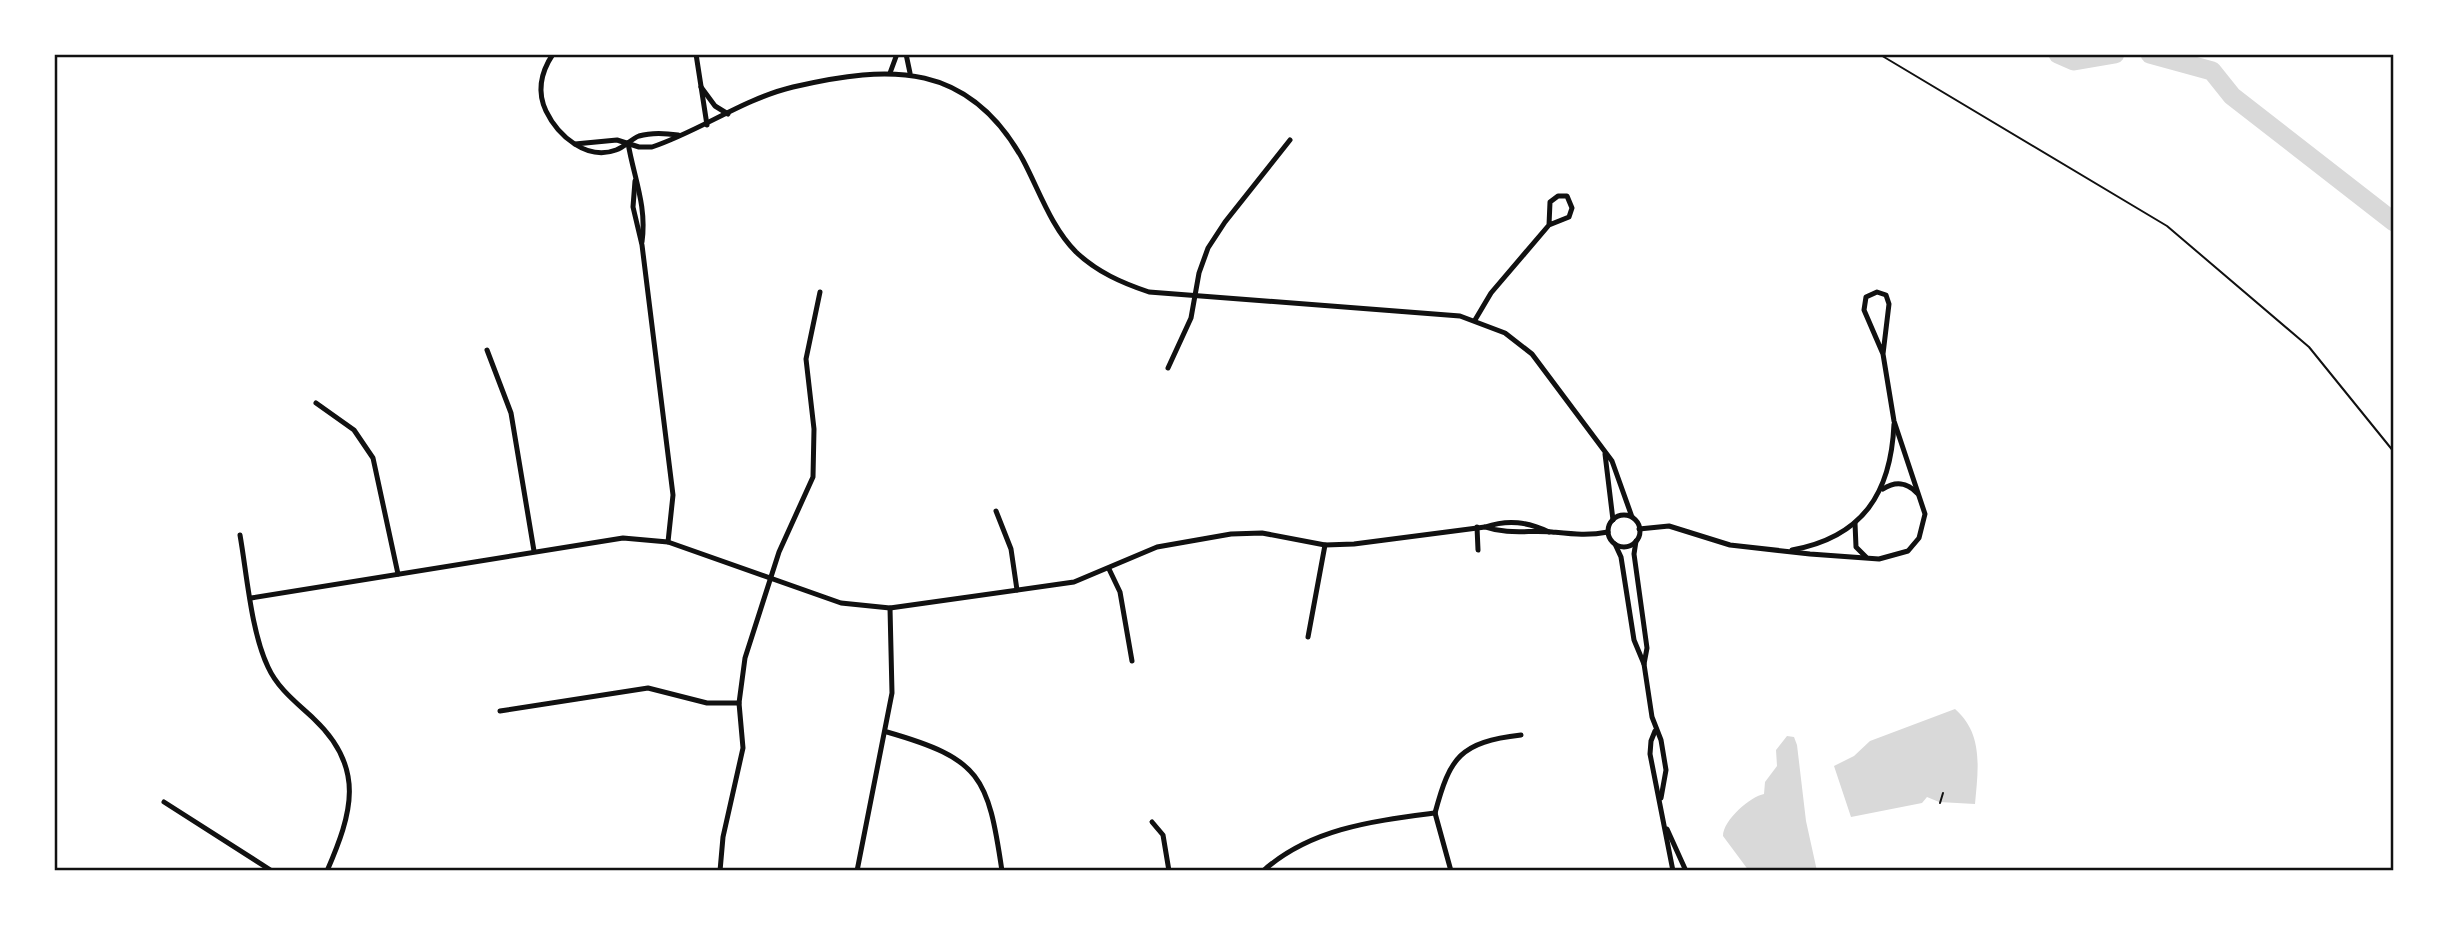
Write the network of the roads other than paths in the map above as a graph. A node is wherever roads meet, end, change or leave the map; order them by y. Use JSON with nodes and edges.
{"nodes":[{"id":1,"x":552,"y":54,"type":"edge"},
{"id":2,"x":696,"y":54,"type":"edge"},
{"id":3,"x":897,"y":54,"type":"edge"},
{"id":4,"x":906,"y":54,"type":"edge"},
{"id":5,"x":890,"y":73,"type":"junction"},
{"id":6,"x":910,"y":74,"type":"junction"},
{"id":7,"x":701,"y":88,"type":"junction"},
{"id":8,"x":728,"y":114,"type":"junction"},
{"id":9,"x":706,"y":125,"type":"junction"},
{"id":10,"x":679,"y":135,"type":"junction"},
{"id":11,"x":1290,"y":140,"type":"dead end"},
{"id":12,"x":628,"y":143,"type":"junction"},
{"id":13,"x":575,"y":144,"type":"junction"},
{"id":14,"x":635,"y":181,"type":"junction"},
{"id":15,"x":1549,"y":225,"type":"junction"},
{"id":16,"x":642,"y":246,"type":"junction"},
{"id":17,"x":820,"y":292,"type":"dead end"},
{"id":18,"x":1195,"y":295,"type":"junction"},
{"id":19,"x":1475,"y":320,"type":"junction"},
{"id":20,"x":487,"y":350,"type":"dead end"},
{"id":21,"x":1883,"y":354,"type":"junction"},
{"id":22,"x":1168,"y":368,"type":"dead end"},
{"id":23,"x":316,"y":403,"type":"dead end"},
{"id":24,"x":1894,"y":421,"type":"junction"},
{"id":25,"x":1605,"y":454,"type":"junction"},
{"id":26,"x":1880,"y":491,"type":"junction"},
{"id":27,"x":1921,"y":498,"type":"junction"},
{"id":28,"x":996,"y":511,"type":"dead end"},
{"id":29,"x":1632,"y":517,"type":"junction"},
{"id":30,"x":1613,"y":520,"type":"junction"},
{"id":31,"x":1854,"y":523,"type":"junction"},
{"id":32,"x":1478,"y":527,"type":"junction"},
{"id":33,"x":1485,"y":527,"type":"junction"},
{"id":34,"x":1639,"y":529,"type":"junction"},
{"id":35,"x":1549,"y":532,"type":"junction"},
{"id":36,"x":1608,"y":532,"type":"junction"},
{"id":37,"x":240,"y":535,"type":"dead end"},
{"id":38,"x":1636,"y":541,"type":"junction"},
{"id":39,"x":668,"y":542,"type":"junction"},
{"id":40,"x":1615,"y":544,"type":"junction"},
{"id":41,"x":1325,"y":545,"type":"junction"},
{"id":42,"x":1478,"y":550,"type":"dead end"},
{"id":43,"x":534,"y":551,"type":"junction"},
{"id":44,"x":1785,"y":551,"type":"junction"},
{"id":45,"x":1868,"y":558,"type":"junction"},
{"id":46,"x":1109,"y":569,"type":"junction"},
{"id":47,"x":398,"y":573,"type":"junction"},
{"id":48,"x":770,"y":580,"type":"junction"},
{"id":49,"x":1017,"y":590,"type":"junction"},
{"id":50,"x":251,"y":598,"type":"junction"},
{"id":51,"x":890,"y":608,"type":"junction"},
{"id":52,"x":54,"y":634,"type":"edge"},
{"id":53,"x":1308,"y":637,"type":"dead end"},
{"id":54,"x":54,"y":649,"type":"edge"},
{"id":55,"x":1132,"y":661,"type":"dead end"},
{"id":56,"x":1644,"y":664,"type":"junction"},
{"id":57,"x":739,"y":703,"type":"junction"},
{"id":58,"x":499,"y":712,"type":"dead end"},
{"id":59,"x":1655,"y":731,"type":"junction"},
{"id":60,"x":887,"y":732,"type":"junction"},
{"id":61,"x":1521,"y":735,"type":"dead end"},
{"id":62,"x":1661,"y":798,"type":"junction"},
{"id":63,"x":164,"y":802,"type":"dead end"},
{"id":64,"x":1435,"y":813,"type":"junction"},
{"id":65,"x":1153,"y":822,"type":"dead end"},
{"id":66,"x":1665,"y":826,"type":"junction"},
{"id":67,"x":272,"y":871,"type":"edge"},
{"id":68,"x":327,"y":871,"type":"edge"},
{"id":69,"x":720,"y":871,"type":"edge"},
{"id":70,"x":857,"y":871,"type":"edge"},
{"id":71,"x":1002,"y":871,"type":"edge"},
{"id":72,"x":1169,"y":871,"type":"edge"},
{"id":73,"x":1263,"y":871,"type":"edge"},
{"id":74,"x":1451,"y":871,"type":"edge"},
{"id":75,"x":1673,"y":871,"type":"edge"},
{"id":76,"x":1686,"y":871,"type":"edge"}],
"edges":[{"from":1,"to":13,"type":"street"},
{"from":2,"to":7,"type":"street"},
{"from":3,"to":5,"type":"street"},
{"from":4,"to":6,"type":"street"},
{"from":5,"to":6,"type":"street"},
{"from":5,"to":8,"type":"street"},
{"from":6,"to":18,"type":"street"},
{"from":7,"to":8,"type":"street"},
{"from":7,"to":9,"type":"street"},
{"from":8,"to":9,"type":"street"},
{"from":9,"to":10,"type":"street"},
{"from":10,"to":12,"type":"street"},
{"from":10,"to":12,"type":"street"},
{"from":11,"to":18,"type":"street"},
{"from":12,"to":13,"type":"street"},
{"from":12,"to":13,"type":"street"},
{"from":12,"to":14,"type":"street"},
{"from":14,"to":16,"type":"street"},
{"from":14,"to":16,"type":"street"},
{"from":15,"to":15,"type":"street"},
{"from":15,"to":19,"type":"street"},
{"from":16,"to":39,"type":"street"},
{"from":17,"to":48,"type":"street"},
{"from":18,"to":19,"type":"street"},
{"from":18,"to":22,"type":"street"},
{"from":19,"to":25,"type":"street"},
{"from":20,"to":43,"type":"street"},
{"from":21,"to":21,"type":"street"},
{"from":21,"to":24,"type":"street"},
{"from":23,"to":47,"type":"street"},
{"from":24,"to":26,"type":"street"},
{"from":24,"to":27,"type":"street"},
{"from":25,"to":29,"type":"street"},
{"from":25,"to":30,"type":"street"},
{"from":26,"to":27,"type":"street"},
{"from":26,"to":31,"type":"street"},
{"from":27,"to":45,"type":"street"},
{"from":28,"to":49,"type":"street"},
{"from":29,"to":30,"type":"street"},
{"from":29,"to":34,"type":"street"},
{"from":30,"to":36,"type":"street"},
{"from":31,"to":44,"type":"street"},
{"from":31,"to":45,"type":"street"},
{"from":32,"to":33,"type":"street"},
{"from":32,"to":41,"type":"street"},
{"from":32,"to":42,"type":"street"},
{"from":33,"to":35,"type":"street"},
{"from":33,"to":35,"type":"street"},
{"from":34,"to":38,"type":"street"},
{"from":34,"to":44,"type":"street"},
{"from":35,"to":36,"type":"street"},
{"from":36,"to":40,"type":"street"},
{"from":37,"to":50,"type":"street"},
{"from":38,"to":40,"type":"street"},
{"from":38,"to":56,"type":"street"},
{"from":39,"to":43,"type":"street"},
{"from":39,"to":48,"type":"street"},
{"from":40,"to":56,"type":"street"},
{"from":41,"to":46,"type":"street"},
{"from":41,"to":53,"type":"street"},
{"from":43,"to":47,"type":"street"},
{"from":44,"to":45,"type":"street"},
{"from":46,"to":49,"type":"street"},
{"from":46,"to":55,"type":"street"},
{"from":47,"to":50,"type":"street"},
{"from":48,"to":51,"type":"street"},
{"from":48,"to":57,"type":"street"},
{"from":49,"to":51,"type":"street"},
{"from":50,"to":68,"type":"street"},
{"from":51,"to":60,"type":"street"},
{"from":52,"to":54,"type":"street"},
{"from":56,"to":59,"type":"street"},
{"from":57,"to":58,"type":"street"},
{"from":57,"to":69,"type":"street"},
{"from":59,"to":62,"type":"street"},
{"from":59,"to":62,"type":"street"},
{"from":60,"to":70,"type":"street"},
{"from":60,"to":71,"type":"street"},
{"from":61,"to":64,"type":"street"},
{"from":62,"to":66,"type":"street"},
{"from":63,"to":67,"type":"street"},
{"from":64,"to":73,"type":"street"},
{"from":64,"to":74,"type":"street"},
{"from":65,"to":72,"type":"street"},
{"from":66,"to":75,"type":"street"},
{"from":66,"to":76,"type":"street"}]}
